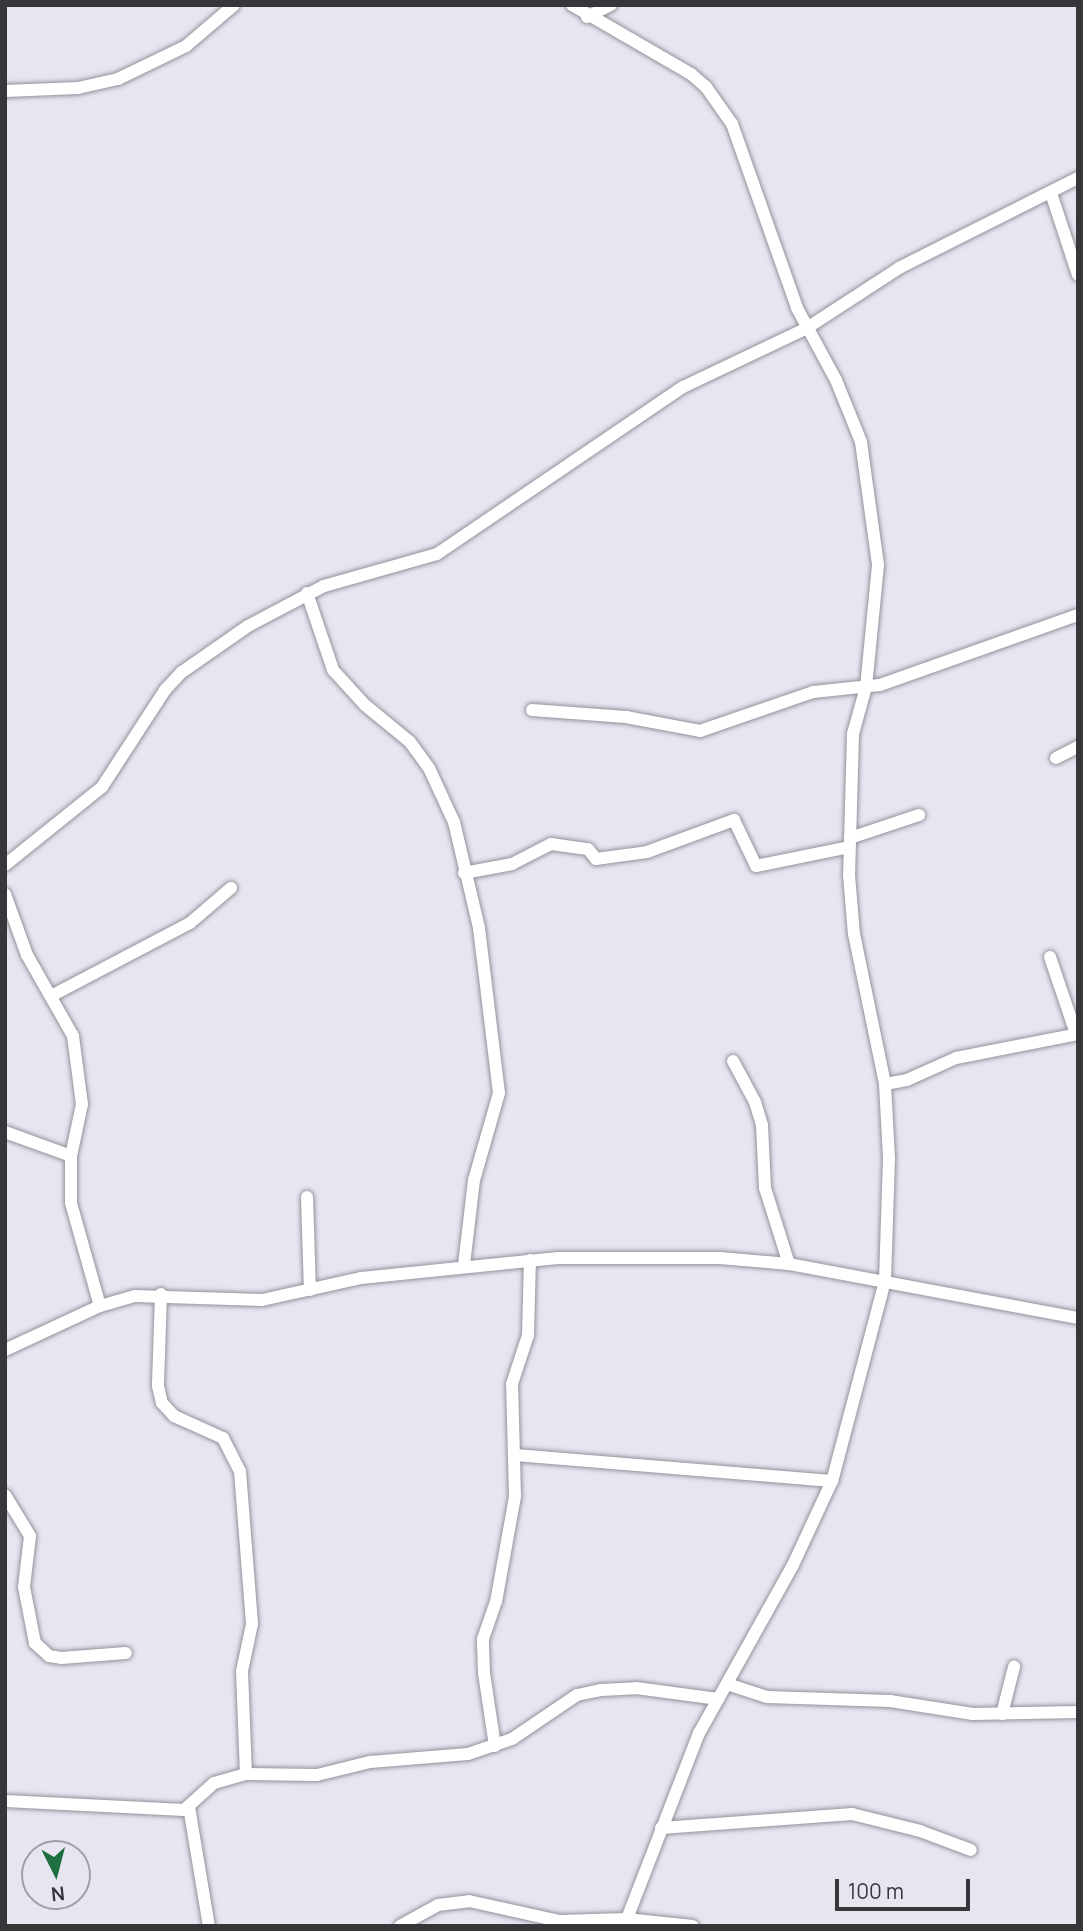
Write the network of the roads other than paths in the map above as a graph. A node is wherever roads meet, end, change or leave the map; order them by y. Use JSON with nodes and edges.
{"nodes":[{"id":1,"x":234,"y":5,"type":"edge"},
{"id":2,"x":572,"y":5,"type":"edge"},
{"id":3,"x":611,"y":5,"type":"edge"},
{"id":4,"x":587,"y":17,"type":"junction"},
{"id":5,"x":5,"y":91,"type":"edge"},
{"id":6,"x":1078,"y":178,"type":"edge"},
{"id":7,"x":1051,"y":193,"type":"junction"},
{"id":8,"x":1078,"y":275,"type":"edge"},
{"id":9,"x":807,"y":328,"type":"junction"},
{"id":10,"x":307,"y":593,"type":"junction"},
{"id":11,"x":1078,"y":615,"type":"edge"},
{"id":12,"x":866,"y":687,"type":"junction"},
{"id":13,"x":532,"y":710,"type":"dead end"},
{"id":14,"x":1078,"y":747,"type":"edge"},
{"id":15,"x":1056,"y":758,"type":"dead end"},
{"id":16,"x":919,"y":815,"type":"dead end"},
{"id":17,"x":850,"y":842,"type":"junction"},
{"id":18,"x":5,"y":865,"type":"edge"},
{"id":19,"x":464,"y":873,"type":"junction"},
{"id":20,"x":231,"y":888,"type":"dead end"},
{"id":21,"x":5,"y":894,"type":"edge"},
{"id":22,"x":1050,"y":957,"type":"dead end"},
{"id":23,"x":51,"y":996,"type":"junction"},
{"id":24,"x":1077,"y":1034,"type":"edge"},
{"id":25,"x":733,"y":1061,"type":"dead end"},
{"id":26,"x":885,"y":1084,"type":"junction"},
{"id":27,"x":5,"y":1132,"type":"edge"},
{"id":28,"x":71,"y":1156,"type":"junction"},
{"id":29,"x":307,"y":1197,"type":"dead end"},
{"id":30,"x":530,"y":1260,"type":"junction"},
{"id":31,"x":789,"y":1264,"type":"junction"},
{"id":32,"x":464,"y":1265,"type":"junction"},
{"id":33,"x":885,"y":1281,"type":"junction"},
{"id":34,"x":310,"y":1290,"type":"junction"},
{"id":35,"x":161,"y":1294,"type":"junction"},
{"id":36,"x":100,"y":1306,"type":"junction"},
{"id":37,"x":1078,"y":1318,"type":"edge"},
{"id":38,"x":5,"y":1350,"type":"edge"},
{"id":39,"x":514,"y":1455,"type":"junction"},
{"id":40,"x":832,"y":1481,"type":"junction"},
{"id":41,"x":5,"y":1495,"type":"edge"},
{"id":42,"x":126,"y":1653,"type":"dead end"},
{"id":43,"x":1014,"y":1667,"type":"dead end"},
{"id":44,"x":727,"y":1684,"type":"junction"},
{"id":45,"x":718,"y":1699,"type":"junction"},
{"id":46,"x":1078,"y":1712,"type":"edge"},
{"id":47,"x":1002,"y":1714,"type":"junction"},
{"id":48,"x":495,"y":1746,"type":"junction"},
{"id":49,"x":246,"y":1774,"type":"junction"},
{"id":50,"x":5,"y":1801,"type":"edge"},
{"id":51,"x":189,"y":1807,"type":"junction"},
{"id":52,"x":661,"y":1828,"type":"junction"},
{"id":53,"x":971,"y":1850,"type":"dead end"},
{"id":54,"x":625,"y":1922,"type":"edge"},
{"id":55,"x":209,"y":1926,"type":"edge"},
{"id":56,"x":401,"y":1926,"type":"edge"},
{"id":57,"x":693,"y":1926,"type":"edge"}],
"edges":[{"from":1,"to":5,"type":"street"},
{"from":2,"to":4,"type":"street"},
{"from":3,"to":4,"type":"street"},
{"from":4,"to":9,"type":"street"},
{"from":6,"to":7,"type":"street"},
{"from":7,"to":8,"type":"street"},
{"from":7,"to":9,"type":"street"},
{"from":9,"to":10,"type":"street"},
{"from":9,"to":12,"type":"street"},
{"from":10,"to":18,"type":"street"},
{"from":10,"to":19,"type":"street"},
{"from":11,"to":12,"type":"street"},
{"from":12,"to":13,"type":"street"},
{"from":12,"to":17,"type":"street"},
{"from":14,"to":15,"type":"street"},
{"from":16,"to":17,"type":"street"},
{"from":17,"to":19,"type":"street"},
{"from":17,"to":26,"type":"street"},
{"from":19,"to":32,"type":"street"},
{"from":20,"to":23,"type":"street"},
{"from":21,"to":23,"type":"street"},
{"from":22,"to":24,"type":"street"},
{"from":23,"to":28,"type":"street"},
{"from":24,"to":26,"type":"street"},
{"from":25,"to":31,"type":"street"},
{"from":26,"to":33,"type":"street"},
{"from":27,"to":28,"type":"street"},
{"from":28,"to":36,"type":"street"},
{"from":29,"to":34,"type":"street"},
{"from":30,"to":31,"type":"street"},
{"from":30,"to":32,"type":"street"},
{"from":30,"to":39,"type":"street"},
{"from":31,"to":33,"type":"street"},
{"from":32,"to":34,"type":"street"},
{"from":33,"to":37,"type":"street"},
{"from":33,"to":40,"type":"street"},
{"from":34,"to":35,"type":"street"},
{"from":35,"to":36,"type":"street"},
{"from":35,"to":49,"type":"street"},
{"from":36,"to":38,"type":"street"},
{"from":39,"to":40,"type":"street"},
{"from":39,"to":48,"type":"street"},
{"from":40,"to":44,"type":"street"},
{"from":41,"to":42,"type":"street"},
{"from":43,"to":47,"type":"street"},
{"from":44,"to":45,"type":"street"},
{"from":44,"to":47,"type":"street"},
{"from":45,"to":48,"type":"street"},
{"from":45,"to":52,"type":"street"},
{"from":46,"to":47,"type":"street"},
{"from":48,"to":49,"type":"street"},
{"from":49,"to":51,"type":"street"},
{"from":50,"to":51,"type":"street"},
{"from":51,"to":55,"type":"street"},
{"from":52,"to":53,"type":"street"},
{"from":52,"to":54,"type":"street"},
{"from":54,"to":56,"type":"street"},
{"from":54,"to":57,"type":"street"}]}
